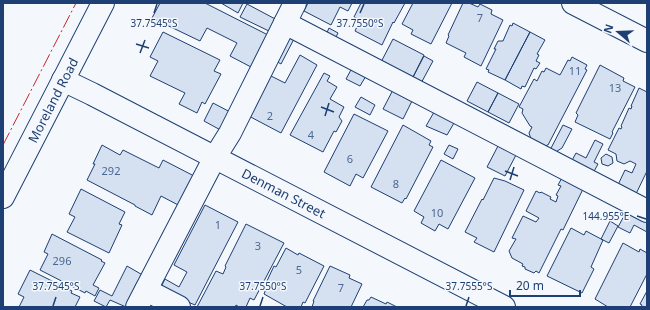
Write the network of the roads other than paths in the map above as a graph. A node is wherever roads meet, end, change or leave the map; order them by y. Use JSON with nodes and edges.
{"nodes":[{"id":1,"x":104,"y":3,"type":"edge"},
{"id":2,"x":295,"y":3,"type":"edge"},
{"id":3,"x":573,"y":3,"type":"edge"},
{"id":4,"x":285,"y":23,"type":"junction"},
{"id":5,"x":647,"y":41,"type":"edge"},
{"id":6,"x":64,"y":80,"type":"junction"},
{"id":7,"x":215,"y":157,"type":"junction"},
{"id":8,"x":3,"y":197,"type":"edge"},
{"id":9,"x":647,"y":211,"type":"edge"},
{"id":10,"x":141,"y":298,"type":"edge"},
{"id":11,"x":179,"y":307,"type":"edge"},
{"id":12,"x":504,"y":307,"type":"edge"}],
"edges":[{"from":1,"to":6,"type":"street","name":"Moreland Road"},
{"from":2,"to":4,"type":"street"},
{"from":3,"to":5,"type":"street"},
{"from":4,"to":7,"type":"street"},
{"from":4,"to":9,"type":"street"},
{"from":6,"to":7,"type":"street","name":"Denman Street"},
{"from":6,"to":8,"type":"street","name":"Moreland Road"},
{"from":7,"to":10,"type":"street"},
{"from":7,"to":12,"type":"street","name":"Denman Street"},
{"from":10,"to":11,"type":"street"}]}
